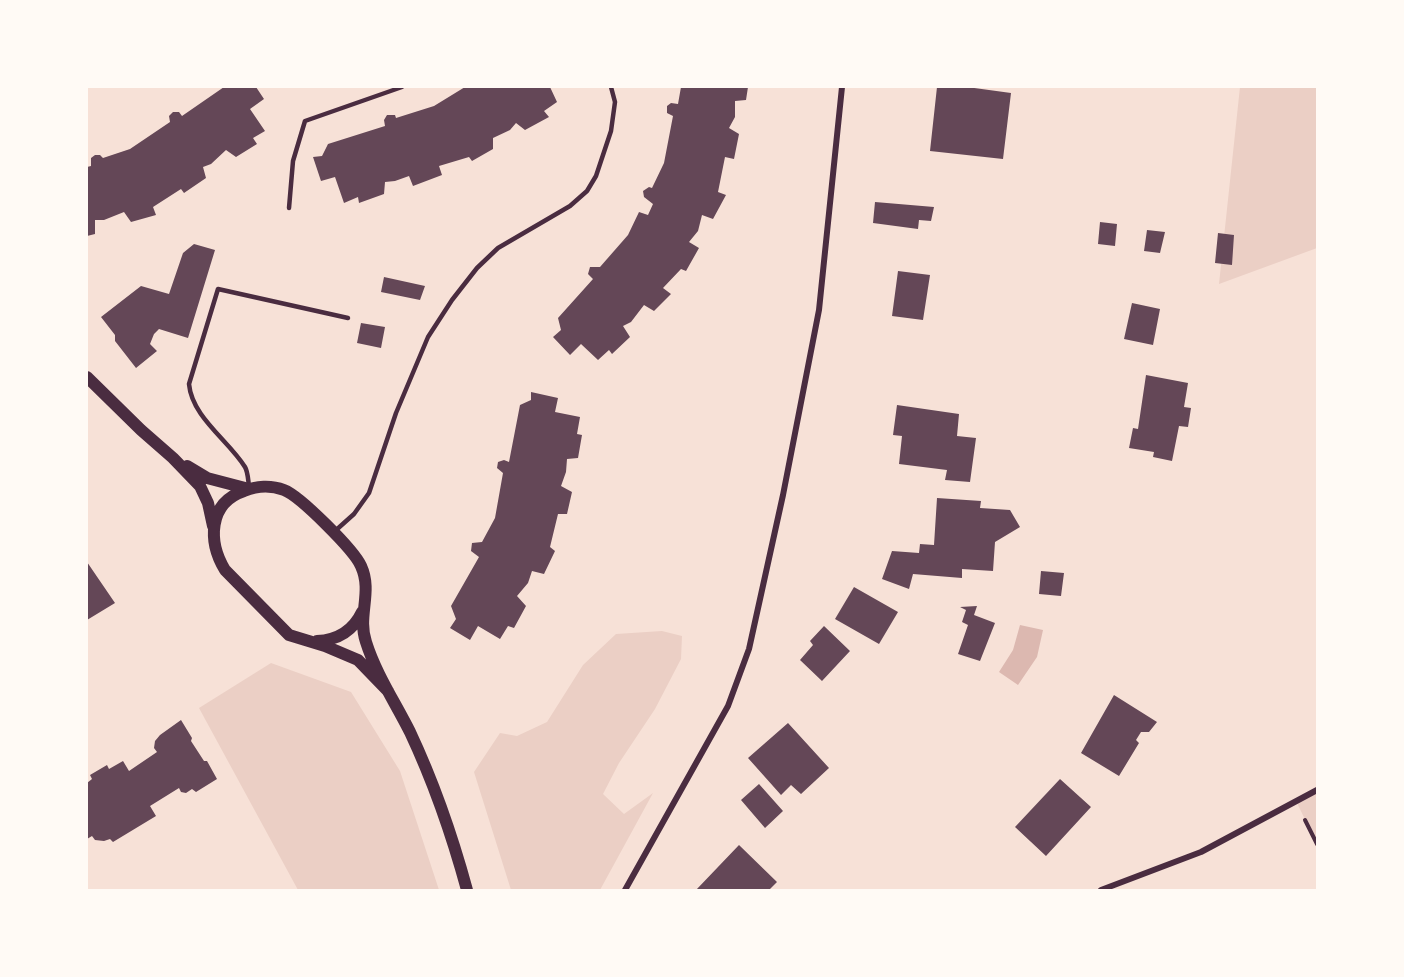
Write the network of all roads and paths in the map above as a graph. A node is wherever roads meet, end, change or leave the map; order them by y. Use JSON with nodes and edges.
{"nodes":[{"id":1,"x":402,"y":87,"type":"edge"},
{"id":2,"x":611,"y":87,"type":"edge"},
{"id":3,"x":842,"y":87,"type":"edge"},
{"id":4,"x":289,"y":208,"type":"dead end"},
{"id":5,"x":348,"y":318,"type":"dead end"},
{"id":6,"x":87,"y":377,"type":"edge"},
{"id":7,"x":173,"y":458,"type":"junction"},
{"id":8,"x":249,"y":489,"type":"junction"},
{"id":9,"x":214,"y":529,"type":"junction"},
{"id":10,"x":333,"y":533,"type":"junction"},
{"id":11,"x":363,"y":609,"type":"junction"},
{"id":12,"x":301,"y":639,"type":"junction"},
{"id":13,"x":387,"y":691,"type":"junction"},
{"id":14,"x":1317,"y":790,"type":"edge"},
{"id":15,"x":1297,"y":803,"type":"junction"},
{"id":16,"x":1317,"y":844,"type":"edge"},
{"id":17,"x":467,"y":890,"type":"edge"},
{"id":18,"x":625,"y":890,"type":"edge"},
{"id":19,"x":1101,"y":890,"type":"edge"}],
"edges":[{"from":1,"to":4,"type":"lane"},
{"from":2,"to":10,"type":"lane"},
{"from":3,"to":18,"type":"street"},
{"from":5,"to":8,"type":"lane"},
{"from":6,"to":7,"type":"main road"},
{"from":7,"to":8,"type":"main road"},
{"from":7,"to":9,"type":"main road"},
{"from":8,"to":9,"type":"main road"},
{"from":8,"to":10,"type":"main road"},
{"from":9,"to":12,"type":"main road"},
{"from":10,"to":11,"type":"main road"},
{"from":11,"to":12,"type":"main road"},
{"from":11,"to":13,"type":"main road"},
{"from":12,"to":13,"type":"main road"},
{"from":13,"to":17,"type":"main road"},
{"from":14,"to":15,"type":"street"},
{"from":15,"to":16,"type":"path"},
{"from":15,"to":19,"type":"street"}]}
